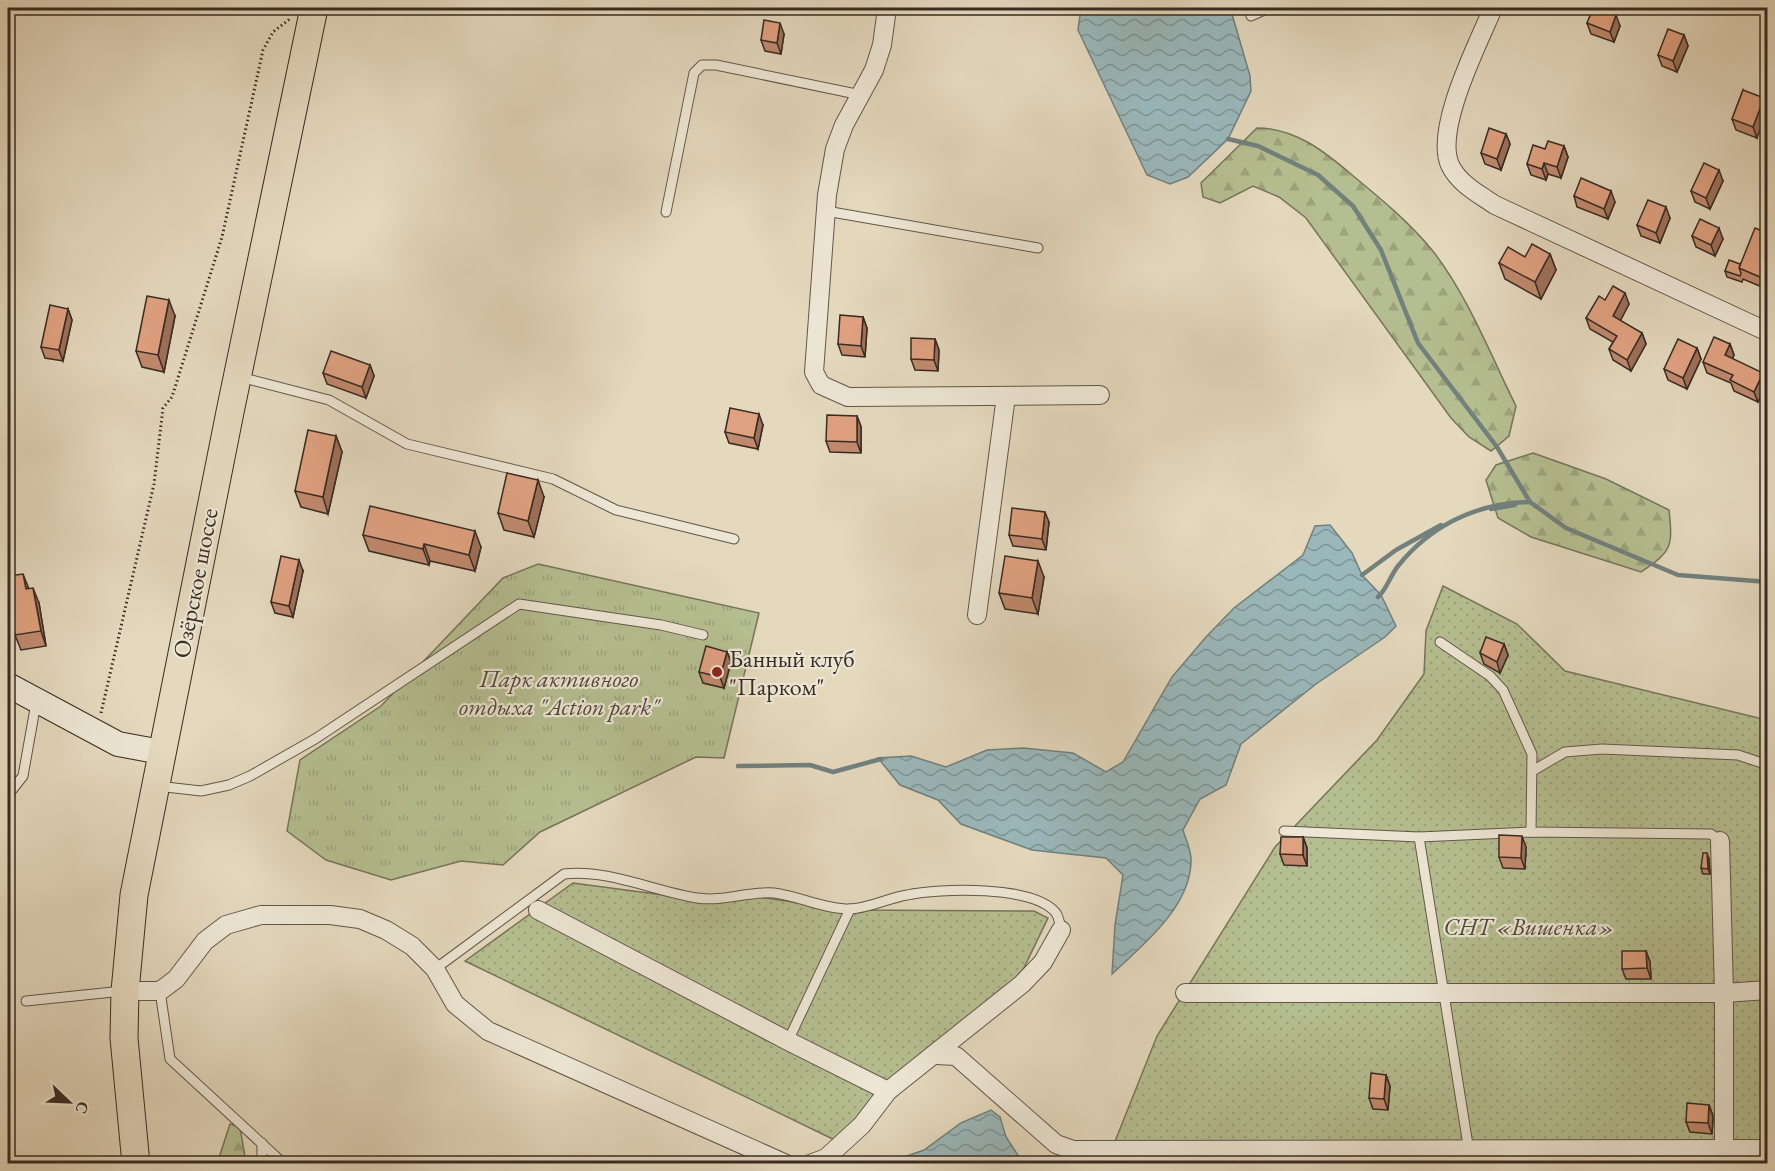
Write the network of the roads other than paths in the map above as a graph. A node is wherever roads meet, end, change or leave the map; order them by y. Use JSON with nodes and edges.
{"nodes":[{"id":1,"x":887,"y":8,"type":"edge"},
{"id":2,"x":1269,"y":8,"type":"edge"},
{"id":3,"x":1493,"y":8,"type":"edge"},
{"id":4,"x":303,"y":10,"type":"edge"},
{"id":5,"x":1251,"y":16,"type":"dead end"},
{"id":6,"x":862,"y":95,"type":"junction"},
{"id":7,"x":826,"y":211,"type":"junction"},
{"id":8,"x":666,"y":212,"type":"dead end"},
{"id":9,"x":1038,"y":248,"type":"dead end"},
{"id":10,"x":1767,"y":332,"type":"edge"},
{"id":11,"x":237,"y":376,"type":"junction"},
{"id":12,"x":1100,"y":395,"type":"dead end"},
{"id":13,"x":1006,"y":396,"type":"junction"},
{"id":14,"x":734,"y":539,"type":"dead end"},
{"id":15,"x":977,"y":615,"type":"dead end"},
{"id":16,"x":703,"y":635,"type":"dead end"},
{"id":17,"x":1440,"y":642,"type":"dead end"},
{"id":18,"x":8,"y":686,"type":"edge"},
{"id":19,"x":36,"y":700,"type":"junction"},
{"id":20,"x":161,"y":752,"type":"junction"},
{"id":21,"x":1767,"y":765,"type":"edge"},
{"id":22,"x":1534,"y":770,"type":"junction"},
{"id":23,"x":155,"y":785,"type":"junction"},
{"id":24,"x":8,"y":795,"type":"edge"},
{"id":25,"x":1284,"y":831,"type":"dead end"},
{"id":26,"x":1531,"y":832,"type":"junction"},
{"id":27,"x":1419,"y":837,"type":"junction"},
{"id":28,"x":1720,"y":841,"type":"joint"},
{"id":29,"x":538,"y":909,"type":"dead end"},
{"id":30,"x":850,"y":909,"type":"junction"},
{"id":31,"x":1061,"y":930,"type":"joint"},
{"id":32,"x":435,"y":969,"type":"junction"},
{"id":33,"x":1767,"y":990,"type":"edge"},
{"id":34,"x":125,"y":991,"type":"junction"},
{"id":35,"x":160,"y":991,"type":"junction"},
{"id":36,"x":1185,"y":993,"type":"dead end"},
{"id":37,"x":1724,"y":993,"type":"junction"},
{"id":38,"x":1445,"y":994,"type":"junction"},
{"id":39,"x":26,"y":1001,"type":"dead end"},
{"id":40,"x":788,"y":1041,"type":"junction"},
{"id":41,"x":936,"y":1055,"type":"junction"},
{"id":42,"x":888,"y":1091,"type":"junction"},
{"id":43,"x":262,"y":1143,"type":"junction"},
{"id":44,"x":1767,"y":1149,"type":"edge"},
{"id":45,"x":1724,"y":1156,"type":"edge"},
{"id":46,"x":1469,"y":1157,"type":"edge"},
{"id":47,"x":136,"y":1164,"type":"edge"},
{"id":48,"x":262,"y":1164,"type":"edge"},
{"id":49,"x":284,"y":1164,"type":"edge"},
{"id":50,"x":786,"y":1164,"type":"edge"},
{"id":51,"x":810,"y":1164,"type":"edge"}],
"edges":[{"from":1,"to":6,"type":"street"},
{"from":2,"to":5,"type":"lane"},
{"from":3,"to":10,"type":"street"},
{"from":4,"to":11,"type":"main road","name":"Озёрское шоссе"},
{"from":6,"to":7,"type":"street"},
{"from":6,"to":8,"type":"lane"},
{"from":7,"to":9,"type":"lane"},
{"from":7,"to":13,"type":"street"},
{"from":11,"to":14,"type":"lane"},
{"from":11,"to":20,"type":"main road","name":"Озёрское шоссе"},
{"from":12,"to":13,"type":"street"},
{"from":13,"to":15,"type":"street"},
{"from":16,"to":23,"type":"lane"},
{"from":17,"to":22,"type":"lane"},
{"from":18,"to":19,"type":"main road"},
{"from":19,"to":20,"type":"main road"},
{"from":19,"to":24,"type":"lane"},
{"from":20,"to":23,"type":"main road","name":"Озёрское шоссе"},
{"from":21,"to":22,"type":"lane"},
{"from":22,"to":26,"type":"lane"},
{"from":23,"to":34,"type":"main road","name":"Озёрское шоссе"},
{"from":25,"to":27,"type":"lane"},
{"from":26,"to":27,"type":"lane"},
{"from":26,"to":28,"type":"lane"},
{"from":27,"to":38,"type":"lane"},
{"from":28,"to":37,"type":"street"},
{"from":29,"to":40,"type":"street"},
{"from":30,"to":31,"type":"lane"},
{"from":30,"to":32,"type":"lane"},
{"from":30,"to":40,"type":"lane"},
{"from":31,"to":41,"type":"street"},
{"from":32,"to":35,"type":"street"},
{"from":32,"to":50,"type":"street"},
{"from":33,"to":37,"type":"street"},
{"from":34,"to":35,"type":"street"},
{"from":34,"to":39,"type":"lane"},
{"from":34,"to":47,"type":"main road","name":"Озёрское шоссе"},
{"from":35,"to":43,"type":"lane"},
{"from":36,"to":38,"type":"street"},
{"from":37,"to":38,"type":"street"},
{"from":37,"to":45,"type":"street"},
{"from":38,"to":46,"type":"lane"},
{"from":40,"to":42,"type":"street"},
{"from":41,"to":42,"type":"street"},
{"from":41,"to":46,"type":"street"},
{"from":42,"to":51,"type":"street"},
{"from":43,"to":48,"type":"lane"},
{"from":43,"to":49,"type":"lane"},
{"from":44,"to":45,"type":"street"},
{"from":45,"to":46,"type":"street"}]}
